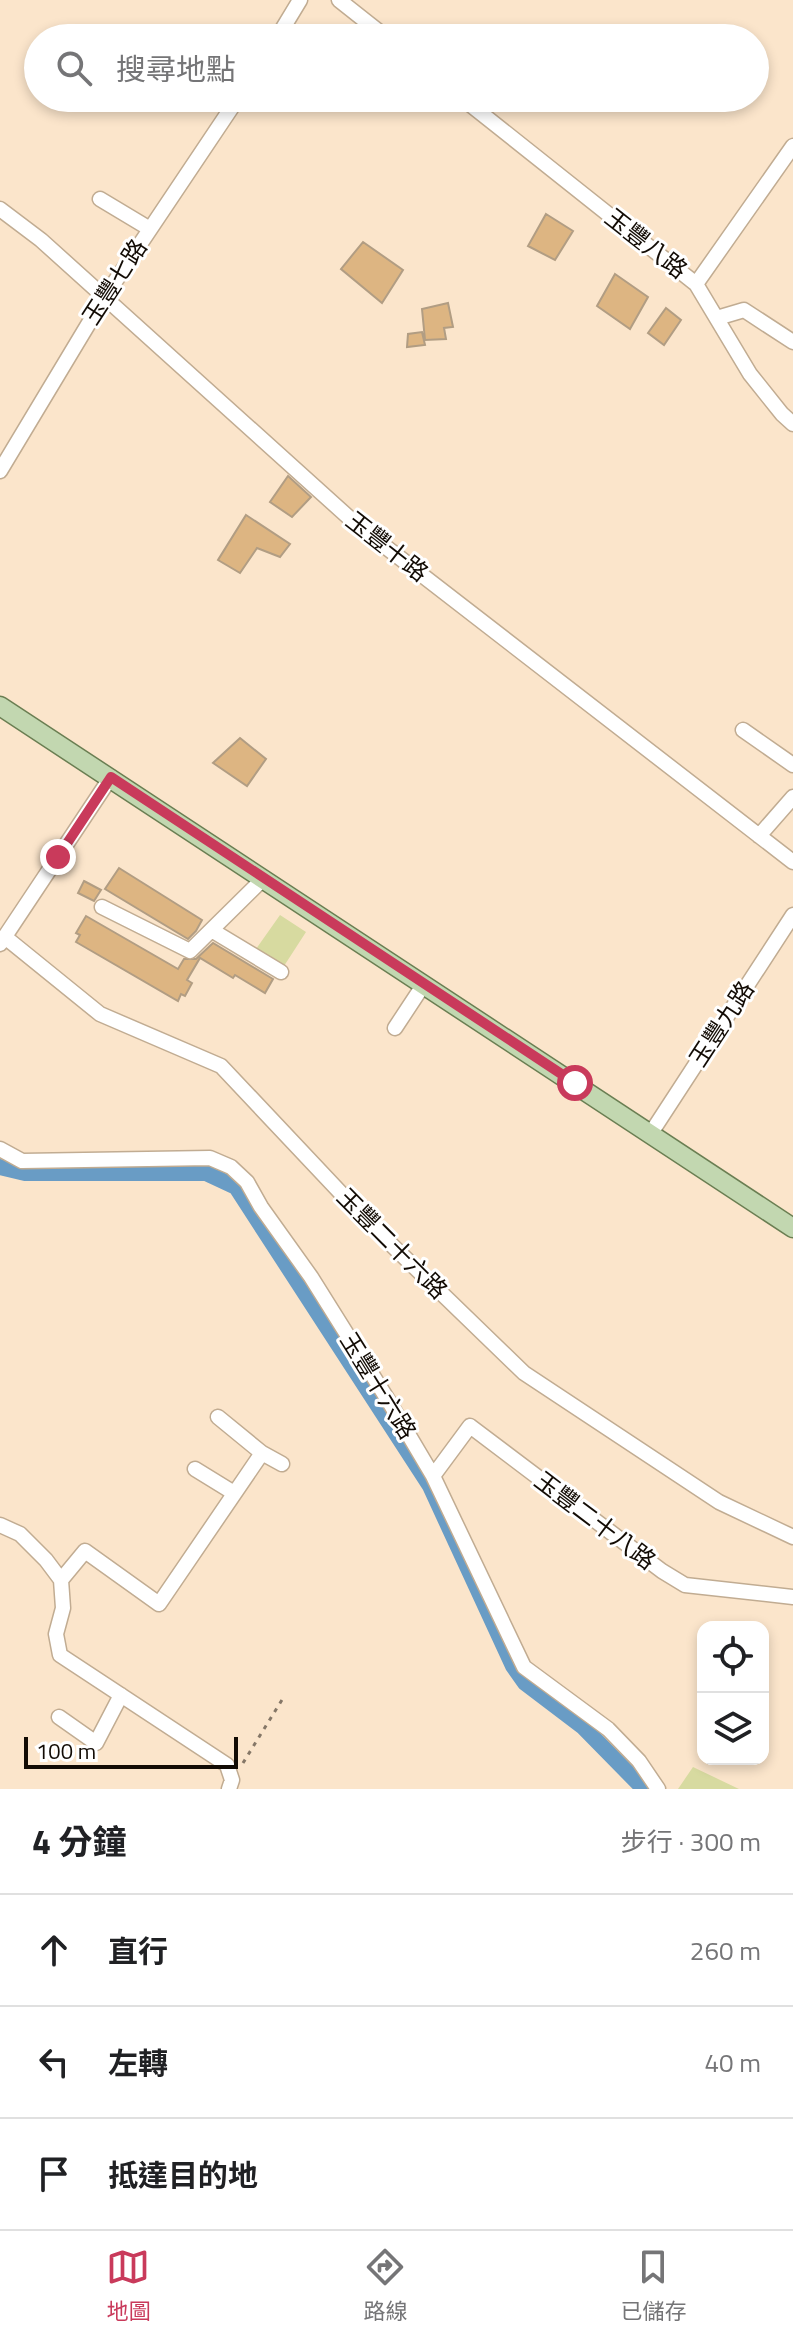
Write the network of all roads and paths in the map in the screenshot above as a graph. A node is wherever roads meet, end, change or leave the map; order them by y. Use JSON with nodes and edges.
{"nodes":[{"id":1,"x":300,"y":0,"type":"edge"},
{"id":2,"x":339,"y":0,"type":"edge"},
{"id":3,"x":285,"y":24,"type":"edge"},
{"id":4,"x":369,"y":24,"type":"edge"},
{"id":5,"x":229,"y":112,"type":"edge"},
{"id":6,"x":480,"y":112,"type":"edge"},
{"id":7,"x":793,"y":146,"type":"edge"},
{"id":8,"x":100,"y":199,"type":"dead end"},
{"id":9,"x":0,"y":209,"type":"edge"},
{"id":10,"x":150,"y":229,"type":"junction"},
{"id":11,"x":696,"y":284,"type":"junction"},
{"id":12,"x":104,"y":298,"type":"junction"},
{"id":13,"x":717,"y":318,"type":"junction"},
{"id":14,"x":793,"y":342,"type":"edge"},
{"id":15,"x":793,"y":424,"type":"edge"},
{"id":16,"x":0,"y":470,"type":"edge"},
{"id":17,"x":0,"y":706,"type":"edge"},
{"id":18,"x":743,"y":730,"type":"dead end"},
{"id":19,"x":793,"y":765,"type":"edge"},
{"id":20,"x":111,"y":777,"type":"junction"},
{"id":21,"x":793,"y":797,"type":"edge"},
{"id":22,"x":759,"y":836,"type":"junction"},
{"id":23,"x":793,"y":862,"type":"edge"},
{"id":24,"x":264,"y":878,"type":"junction"},
{"id":25,"x":102,"y":907,"type":"dead end"},
{"id":26,"x":793,"y":915,"type":"edge"},
{"id":27,"x":213,"y":931,"type":"junction"},
{"id":28,"x":2,"y":941,"type":"edge"},
{"id":29,"x":281,"y":972,"type":"dead end"},
{"id":30,"x":424,"y":984,"type":"junction"},
{"id":31,"x":395,"y":1028,"type":"dead end"},
{"id":32,"x":651,"y":1133,"type":"junction"},
{"id":33,"x":0,"y":1149,"type":"edge"},
{"id":34,"x":793,"y":1228,"type":"edge"},
{"id":35,"x":218,"y":1417,"type":"dead end"},
{"id":36,"x":262,"y":1453,"type":"junction"},
{"id":37,"x":282,"y":1464,"type":"dead end"},
{"id":38,"x":195,"y":1469,"type":"dead end"},
{"id":39,"x":433,"y":1476,"type":"junction"},
{"id":40,"x":234,"y":1493,"type":"junction"},
{"id":41,"x":0,"y":1525,"type":"edge"},
{"id":42,"x":793,"y":1537,"type":"edge"},
{"id":43,"x":61,"y":1580,"type":"junction"},
{"id":44,"x":793,"y":1597,"type":"edge"},
{"id":45,"x":121,"y":1695,"type":"junction"},
{"id":46,"x":285,"y":1695,"type":"dead end"},
{"id":47,"x":59,"y":1717,"type":"dead end"},
{"id":48,"x":230,"y":1784,"type":"edge"},
{"id":49,"x":658,"y":1789,"type":"edge"}],
"edges":[{"from":1,"to":3,"type":"street"},
{"from":2,"to":4,"type":"street"},
{"from":5,"to":10,"type":"street","name":"玉豐七路"},
{"from":6,"to":11,"type":"street","name":"玉豐八路"},
{"from":7,"to":11,"type":"street"},
{"from":8,"to":10,"type":"street"},
{"from":9,"to":12,"type":"street","name":"玉豐十路"},
{"from":10,"to":12,"type":"street","name":"玉豐七路"},
{"from":11,"to":13,"type":"street","name":"玉豐八路"},
{"from":12,"to":16,"type":"street","name":"玉豐七路"},
{"from":12,"to":22,"type":"street","name":"玉豐十路"},
{"from":13,"to":14,"type":"street"},
{"from":13,"to":15,"type":"street","name":"玉豐八路"},
{"from":17,"to":20,"type":"main road"},
{"from":18,"to":19,"type":"street"},
{"from":20,"to":24,"type":"main road"},
{"from":20,"to":28,"type":"street"},
{"from":21,"to":22,"type":"street"},
{"from":22,"to":23,"type":"street","name":"玉豐十路"},
{"from":24,"to":27,"type":"street"},
{"from":24,"to":30,"type":"main road"},
{"from":25,"to":27,"type":"street"},
{"from":26,"to":32,"type":"street","name":"玉豐九路"},
{"from":27,"to":29,"type":"street"},
{"from":28,"to":42,"type":"street","name":"玉豐二十六路"},
{"from":30,"to":31,"type":"street"},
{"from":30,"to":32,"type":"main road"},
{"from":32,"to":34,"type":"main road"},
{"from":33,"to":39,"type":"street","name":"玉豐十六路"},
{"from":35,"to":36,"type":"street"},
{"from":36,"to":37,"type":"street"},
{"from":36,"to":40,"type":"street"},
{"from":38,"to":40,"type":"street"},
{"from":39,"to":44,"type":"street","name":"玉豐二十八路"},
{"from":39,"to":49,"type":"street","name":"玉豐十六路"},
{"from":40,"to":43,"type":"street"},
{"from":41,"to":43,"type":"street"},
{"from":43,"to":45,"type":"street"},
{"from":45,"to":47,"type":"street"},
{"from":45,"to":48,"type":"street"},
{"from":46,"to":48,"type":"path"}]}
